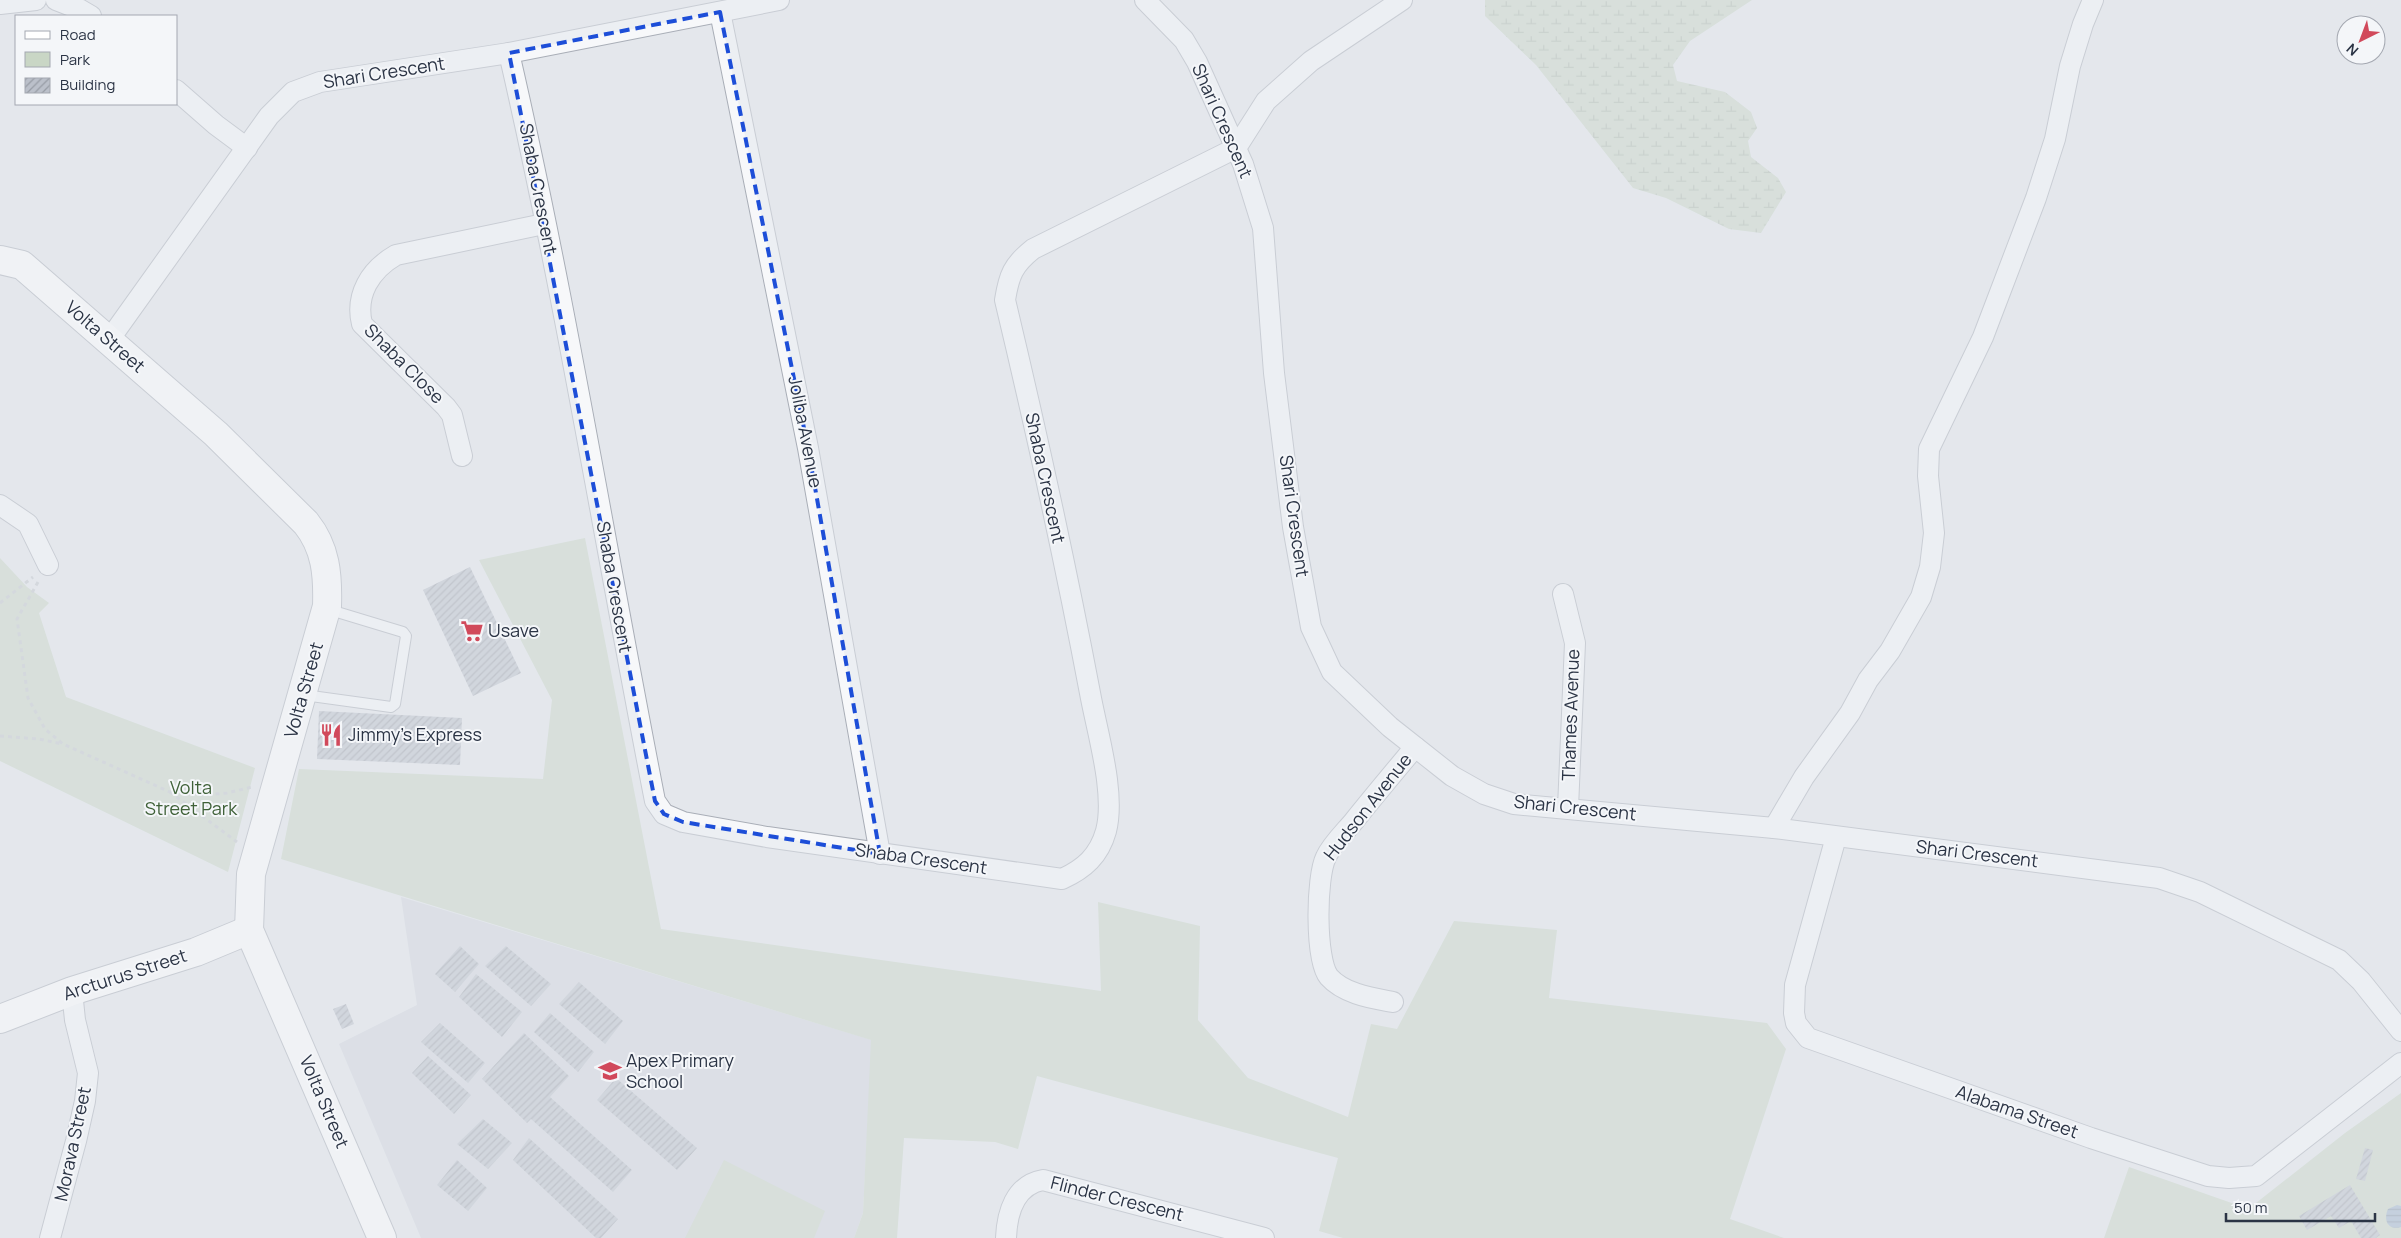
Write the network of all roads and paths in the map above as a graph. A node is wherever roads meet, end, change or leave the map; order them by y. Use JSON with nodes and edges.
{"nodes":[{"id":1,"x":36,"y":0,"type":"edge"},
{"id":2,"x":56,"y":0,"type":"edge"},
{"id":3,"x":779,"y":0,"type":"edge"},
{"id":4,"x":1145,"y":0,"type":"edge"},
{"id":5,"x":1402,"y":0,"type":"edge"},
{"id":6,"x":2093,"y":0,"type":"edge"},
{"id":7,"x":0,"y":4,"type":"edge"},
{"id":8,"x":720,"y":12,"type":"junction"},
{"id":9,"x":89,"y":15,"type":"edge"},
{"id":10,"x":509,"y":53,"type":"junction"},
{"id":11,"x":178,"y":92,"type":"edge"},
{"id":12,"x":247,"y":148,"type":"junction"},
{"id":13,"x":1236,"y":148,"type":"junction"},
{"id":14,"x":544,"y":224,"type":"junction"},
{"id":15,"x":0,"y":260,"type":"edge"},
{"id":16,"x":108,"y":340,"type":"junction"},
{"id":17,"x":462,"y":456,"type":"dead end"},
{"id":18,"x":0,"y":505,"type":"edge"},
{"id":19,"x":48,"y":565,"type":"junction"},
{"id":20,"x":1563,"y":594,"type":"dead end"},
{"id":21,"x":0,"y":603,"type":"edge"},
{"id":22,"x":326,"y":609,"type":"junction"},
{"id":23,"x":303,"y":695,"type":"junction"},
{"id":24,"x":0,"y":736,"type":"edge"},
{"id":25,"x":63,"y":744,"type":"junction"},
{"id":26,"x":1415,"y":747,"type":"junction"},
{"id":27,"x":274,"y":791,"type":"junction"},
{"id":28,"x":170,"y":792,"type":"junction"},
{"id":29,"x":1568,"y":808,"type":"junction"},
{"id":30,"x":1774,"y":828,"type":"junction"},
{"id":31,"x":1836,"y":837,"type":"junction"},
{"id":32,"x":257,"y":854,"type":"junction"},
{"id":33,"x":880,"y":854,"type":"junction"},
{"id":34,"x":249,"y":930,"type":"junction"},
{"id":35,"x":72,"y":991,"type":"junction"},
{"id":36,"x":1393,"y":1002,"type":"dead end"},
{"id":37,"x":0,"y":1019,"type":"edge"},
{"id":38,"x":2401,"y":1030,"type":"edge"},
{"id":39,"x":2401,"y":1063,"type":"edge"},
{"id":40,"x":1206,"y":1230,"type":"edge"},
{"id":41,"x":50,"y":1238,"type":"edge"},
{"id":42,"x":382,"y":1238,"type":"edge"},
{"id":43,"x":1006,"y":1238,"type":"edge"},
{"id":44,"x":1264,"y":1238,"type":"edge"}],
"edges":[{"from":1,"to":7,"type":"street"},
{"from":2,"to":9,"type":"street"},
{"from":3,"to":8,"type":"street","name":"Shari Crescent"},
{"from":4,"to":13,"type":"street","name":"Shari Crescent"},
{"from":5,"to":13,"type":"street"},
{"from":6,"to":30,"type":"street"},
{"from":8,"to":10,"type":"street","name":"Shari Crescent"},
{"from":8,"to":33,"type":"street","name":"Joliba Avenue"},
{"from":10,"to":12,"type":"street","name":"Shari Crescent"},
{"from":10,"to":14,"type":"street","name":"Shaba Crescent"},
{"from":11,"to":12,"type":"street"},
{"from":12,"to":16,"type":"street","name":"Shari Crescent"},
{"from":13,"to":26,"type":"street","name":"Shari Crescent"},
{"from":13,"to":33,"type":"street","name":"Shaba Crescent"},
{"from":14,"to":17,"type":"street","name":"Shaba Close"},
{"from":14,"to":33,"type":"street","name":"Shaba Crescent"},
{"from":15,"to":16,"type":"street","name":"Volta Street"},
{"from":16,"to":22,"type":"street","name":"Volta Street"},
{"from":18,"to":19,"type":"street"},
{"from":19,"to":21,"type":"path"},
{"from":19,"to":25,"type":"path"},
{"from":20,"to":29,"type":"street","name":"Thames Avenue"},
{"from":22,"to":23,"type":"street","name":"Volta Street"},
{"from":22,"to":23,"type":"lane"},
{"from":23,"to":27,"type":"street","name":"Volta Street"},
{"from":24,"to":25,"type":"path"},
{"from":25,"to":28,"type":"path"},
{"from":26,"to":29,"type":"street","name":"Shari Crescent"},
{"from":26,"to":36,"type":"street","name":"Hudson Avenue"},
{"from":27,"to":28,"type":"path"},
{"from":27,"to":32,"type":"street","name":"Volta Street"},
{"from":28,"to":32,"type":"path"},
{"from":29,"to":30,"type":"street","name":"Shari Crescent"},
{"from":30,"to":31,"type":"street","name":"Shari Crescent"},
{"from":31,"to":38,"type":"street","name":"Shari Crescent"},
{"from":31,"to":39,"type":"street","name":"Alabama Street"},
{"from":32,"to":34,"type":"street","name":"Volta Street"},
{"from":34,"to":35,"type":"street","name":"Arcturus Street"},
{"from":34,"to":42,"type":"street","name":"Volta Street"},
{"from":35,"to":37,"type":"street","name":"Arcturus Street"},
{"from":35,"to":41,"type":"street","name":"Morava Street"},
{"from":40,"to":43,"type":"street","name":"Flinder Crescent"},
{"from":40,"to":44,"type":"street","name":"Flinder Crescent"}]}
